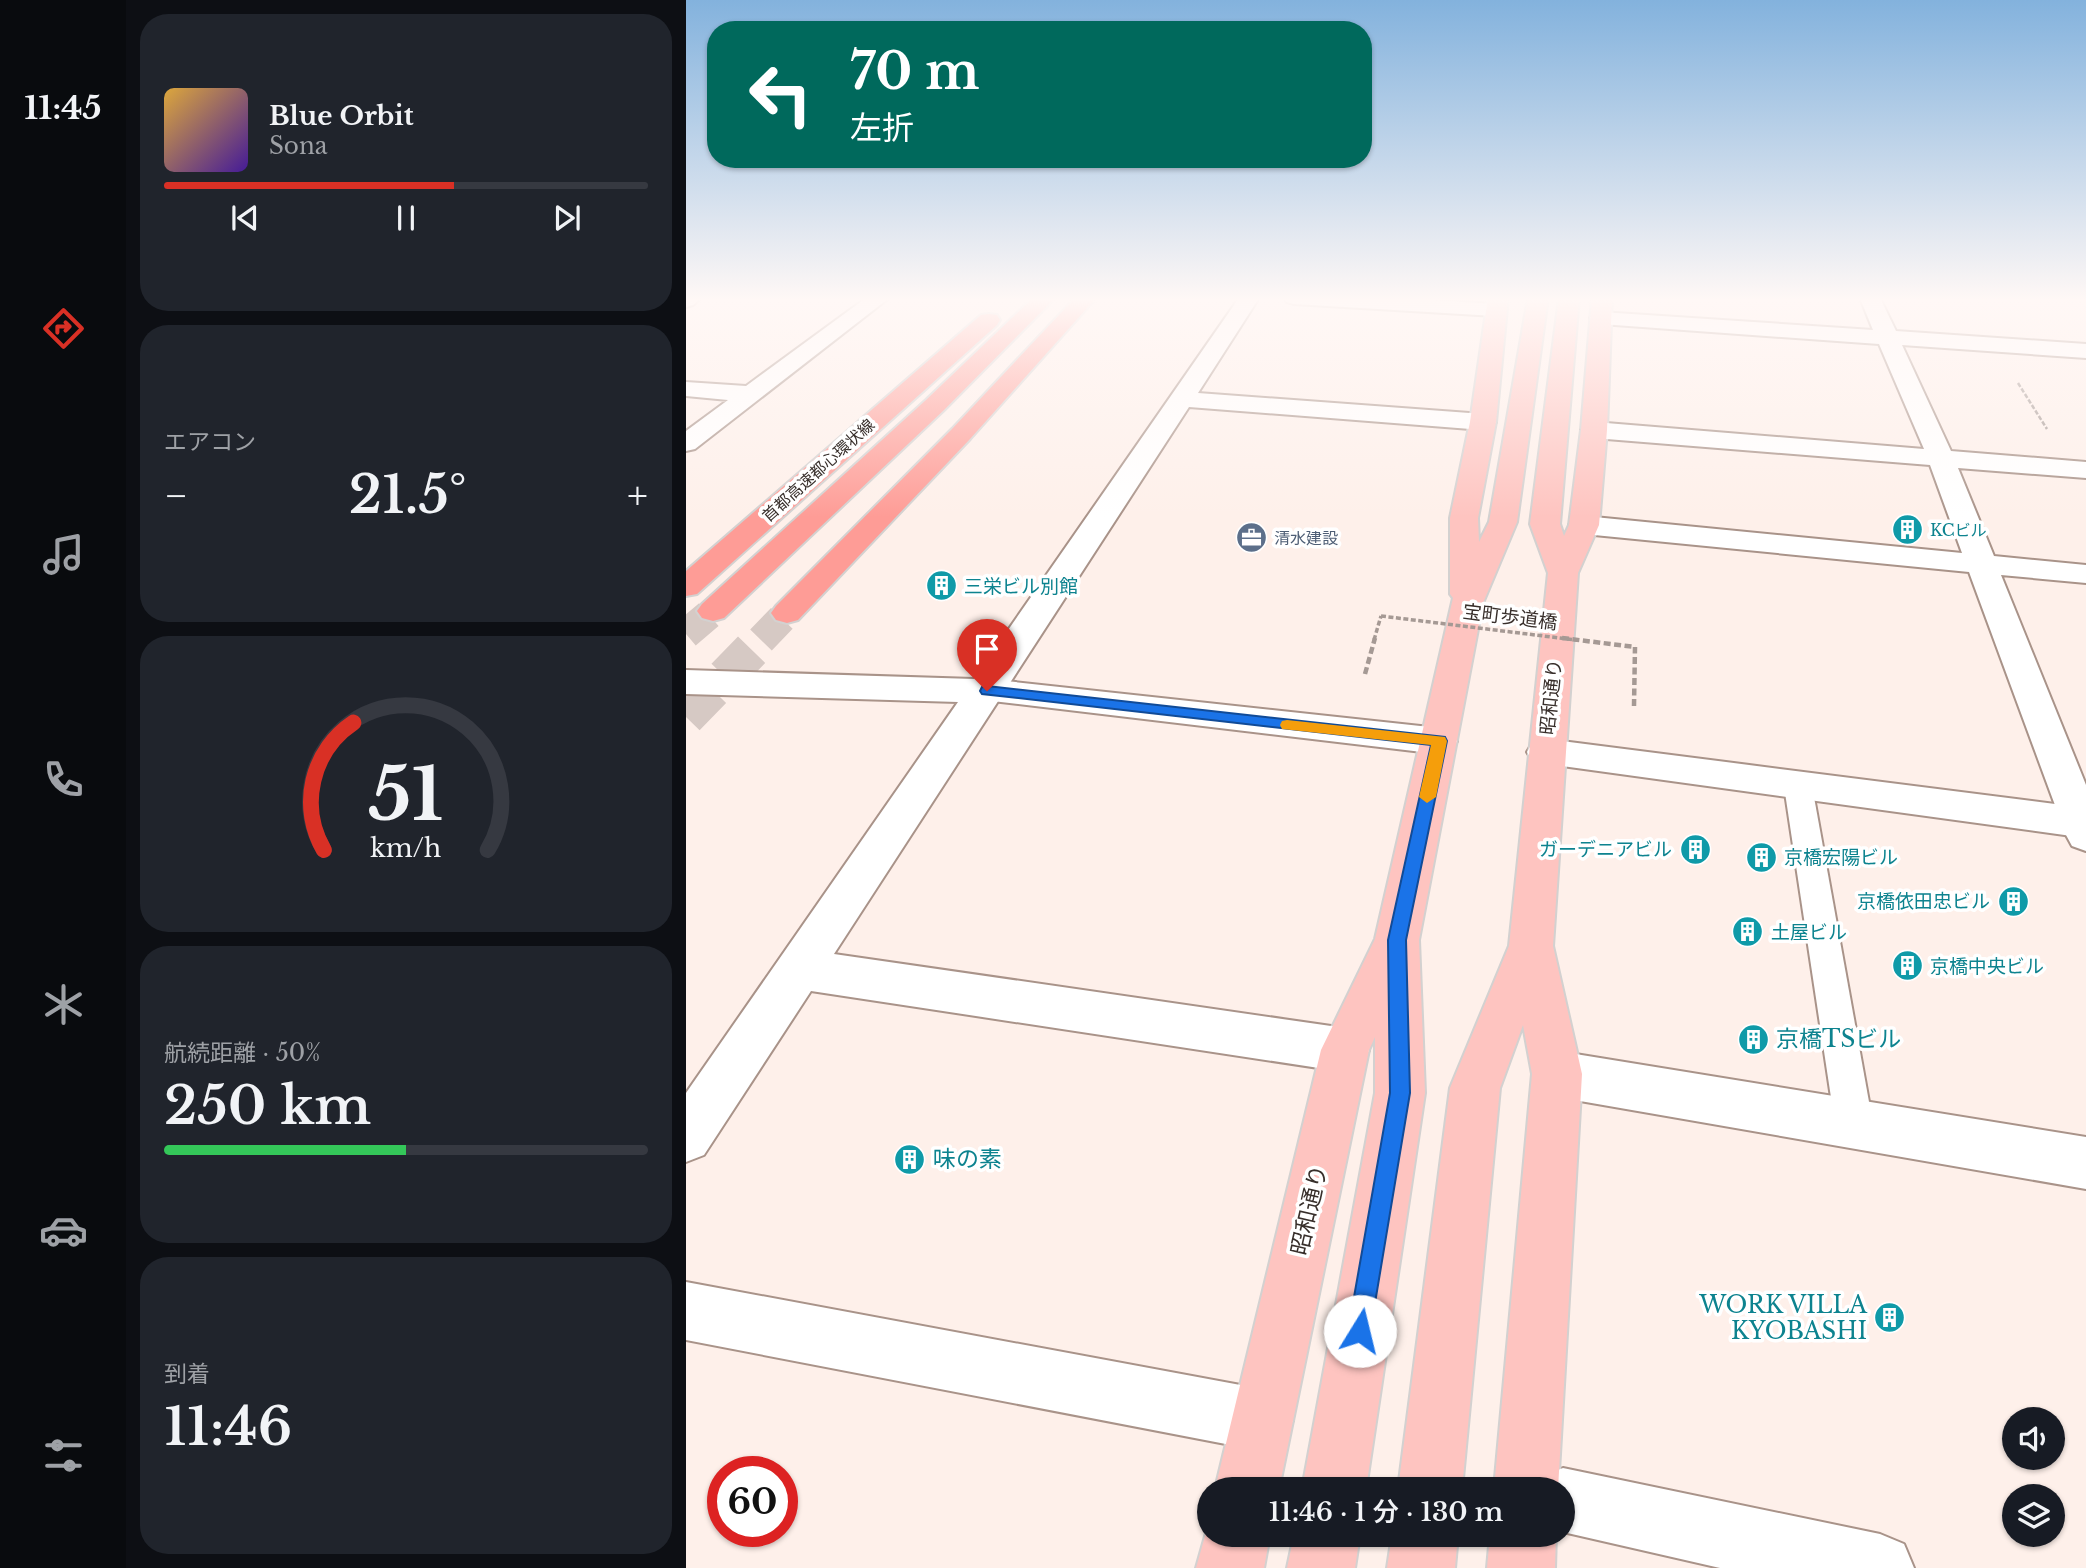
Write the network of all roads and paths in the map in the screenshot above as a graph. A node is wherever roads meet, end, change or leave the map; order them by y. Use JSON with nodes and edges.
{"nodes":[{"id":1,"x":781,"y":371,"type":"edge"},
{"id":2,"x":932,"y":371,"type":"edge"},
{"id":3,"x":970,"y":371,"type":"edge"},
{"id":4,"x":1019,"y":371,"type":"edge"},
{"id":5,"x":1201,"y":371,"type":"edge"},
{"id":6,"x":1489,"y":371,"type":"edge"},
{"id":7,"x":1527,"y":371,"type":"edge"},
{"id":8,"x":1561,"y":371,"type":"edge"},
{"id":9,"x":1598,"y":371,"type":"edge"},
{"id":10,"x":1903,"y":371,"type":"edge"},
{"id":11,"x":2012,"y":371,"type":"edge"},
{"id":12,"x":686,"y":389,"type":"edge"},
{"id":13,"x":751,"y":394,"type":"junction"},
{"id":14,"x":1182,"y":399,"type":"junction"},
{"id":15,"x":1483,"y":422,"type":"junction"},
{"id":16,"x":1594,"y":430,"type":"junction"},
{"id":17,"x":686,"y":443,"type":"edge"},
{"id":18,"x":1941,"y":458,"type":"junction"},
{"id":19,"x":2078,"y":469,"type":"edge"},
{"id":20,"x":1584,"y":525,"type":"junction"},
{"id":21,"x":1983,"y":565,"type":"junction"},
{"id":22,"x":1563,"y":573,"type":"junction"},
{"id":23,"x":2086,"y":574,"type":"edge"},
{"id":24,"x":686,"y":587,"type":"tunnel mouth"},
{"id":25,"x":1467,"y":603,"type":"junction"},
{"id":26,"x":713,"y":611,"type":"tunnel mouth"},
{"id":27,"x":787,"y":613,"type":"tunnel mouth"},
{"id":28,"x":1365,"y":674,"type":"dead end"},
{"id":29,"x":686,"y":682,"type":"edge"},
{"id":30,"x":987,"y":691,"type":"junction"},
{"id":31,"x":1634,"y":706,"type":"dead end"},
{"id":32,"x":1439,"y":741,"type":"junction"},
{"id":33,"x":1546,"y":752,"type":"junction"},
{"id":34,"x":1798,"y":786,"type":"junction"},
{"id":35,"x":2084,"y":826,"type":"edge"},
{"id":36,"x":1397,"y":940,"type":"junction"},
{"id":37,"x":1531,"y":946,"type":"junction"},
{"id":38,"x":799,"y":969,"type":"junction"},
{"id":39,"x":1345,"y":1050,"type":"junction"},
{"id":40,"x":1557,"y":1074,"type":"junction"},
{"id":41,"x":1854,"y":1124,"type":"junction"},
{"id":42,"x":686,"y":1137,"type":"edge"},
{"id":43,"x":2086,"y":1163,"type":"edge"},
{"id":44,"x":686,"y":1311,"type":"edge"},
{"id":45,"x":1262,"y":1420,"type":"junction"},
{"id":46,"x":1250,"y":1477,"type":"edge"},
{"id":47,"x":1336,"y":1477,"type":"edge"},
{"id":48,"x":1431,"y":1477,"type":"edge"},
{"id":49,"x":1527,"y":1477,"type":"edge"},
{"id":50,"x":1575,"y":1503,"type":"edge"},
{"id":51,"x":1234,"y":1547,"type":"edge"},
{"id":52,"x":1325,"y":1547,"type":"edge"},
{"id":53,"x":1424,"y":1547,"type":"edge"},
{"id":54,"x":1522,"y":1547,"type":"edge"},
{"id":55,"x":1230,"y":1568,"type":"edge"},
{"id":56,"x":1321,"y":1568,"type":"edge"},
{"id":57,"x":1421,"y":1568,"type":"edge"},
{"id":58,"x":1521,"y":1568,"type":"edge"},
{"id":59,"x":1880,"y":1568,"type":"edge"}],
"edges":[{"from":1,"to":13,"type":"street"},
{"from":2,"to":24,"type":"highway","name":"首都高速都心環状線"},
{"from":3,"to":26,"type":"highway"},
{"from":4,"to":27,"type":"highway"},
{"from":5,"to":14,"type":"street"},
{"from":6,"to":15,"type":"main road","name":"昭和通り"},
{"from":7,"to":25,"type":"main road","name":"昭和通り"},
{"from":8,"to":22,"type":"main road","name":"昭和通り"},
{"from":9,"to":16,"type":"main road","name":"昭和通り"},
{"from":10,"to":18,"type":"street"},
{"from":11,"to":19,"type":"path"},
{"from":12,"to":13,"type":"street"},
{"from":13,"to":17,"type":"street"},
{"from":14,"to":15,"type":"street"},
{"from":14,"to":30,"type":"street"},
{"from":15,"to":25,"type":"main road","name":"昭和通り"},
{"from":16,"to":18,"type":"street"},
{"from":16,"to":20,"type":"main road","name":"昭和通り"},
{"from":18,"to":19,"type":"street"},
{"from":18,"to":21,"type":"street"},
{"from":20,"to":21,"type":"street"},
{"from":20,"to":22,"type":"main road","name":"昭和通り"},
{"from":21,"to":23,"type":"street"},
{"from":21,"to":35,"type":"street"},
{"from":22,"to":33,"type":"main road","name":"昭和通り"},
{"from":25,"to":32,"type":"main road","name":"昭和通り"},
{"from":28,"to":31,"type":"path","name":"宝町歩道橋","bridge":true},
{"from":29,"to":30,"type":"street"},
{"from":30,"to":32,"type":"street"},
{"from":30,"to":38,"type":"street"},
{"from":32,"to":36,"type":"main road","name":"昭和通り"},
{"from":33,"to":34,"type":"street"},
{"from":33,"to":37,"type":"main road","name":"昭和通り"},
{"from":34,"to":35,"type":"street"},
{"from":34,"to":41,"type":"lane"},
{"from":36,"to":39,"type":"main road","name":"昭和通り"},
{"from":36,"to":47,"type":"main road","name":"昭和通り"},
{"from":37,"to":40,"type":"main road","name":"昭和通り"},
{"from":37,"to":48,"type":"main road","name":"昭和通り"},
{"from":38,"to":39,"type":"street"},
{"from":38,"to":42,"type":"street"},
{"from":39,"to":45,"type":"main road","name":"昭和通り"},
{"from":40,"to":41,"type":"street"},
{"from":40,"to":49,"type":"main road","name":"昭和通り"},
{"from":41,"to":43,"type":"street"},
{"from":44,"to":45,"type":"street"},
{"from":45,"to":46,"type":"main road","name":"昭和通り"},
{"from":50,"to":59,"type":"street"},
{"from":51,"to":55,"type":"main road"},
{"from":52,"to":56,"type":"main road"},
{"from":53,"to":57,"type":"main road"},
{"from":54,"to":58,"type":"main road"}]}
